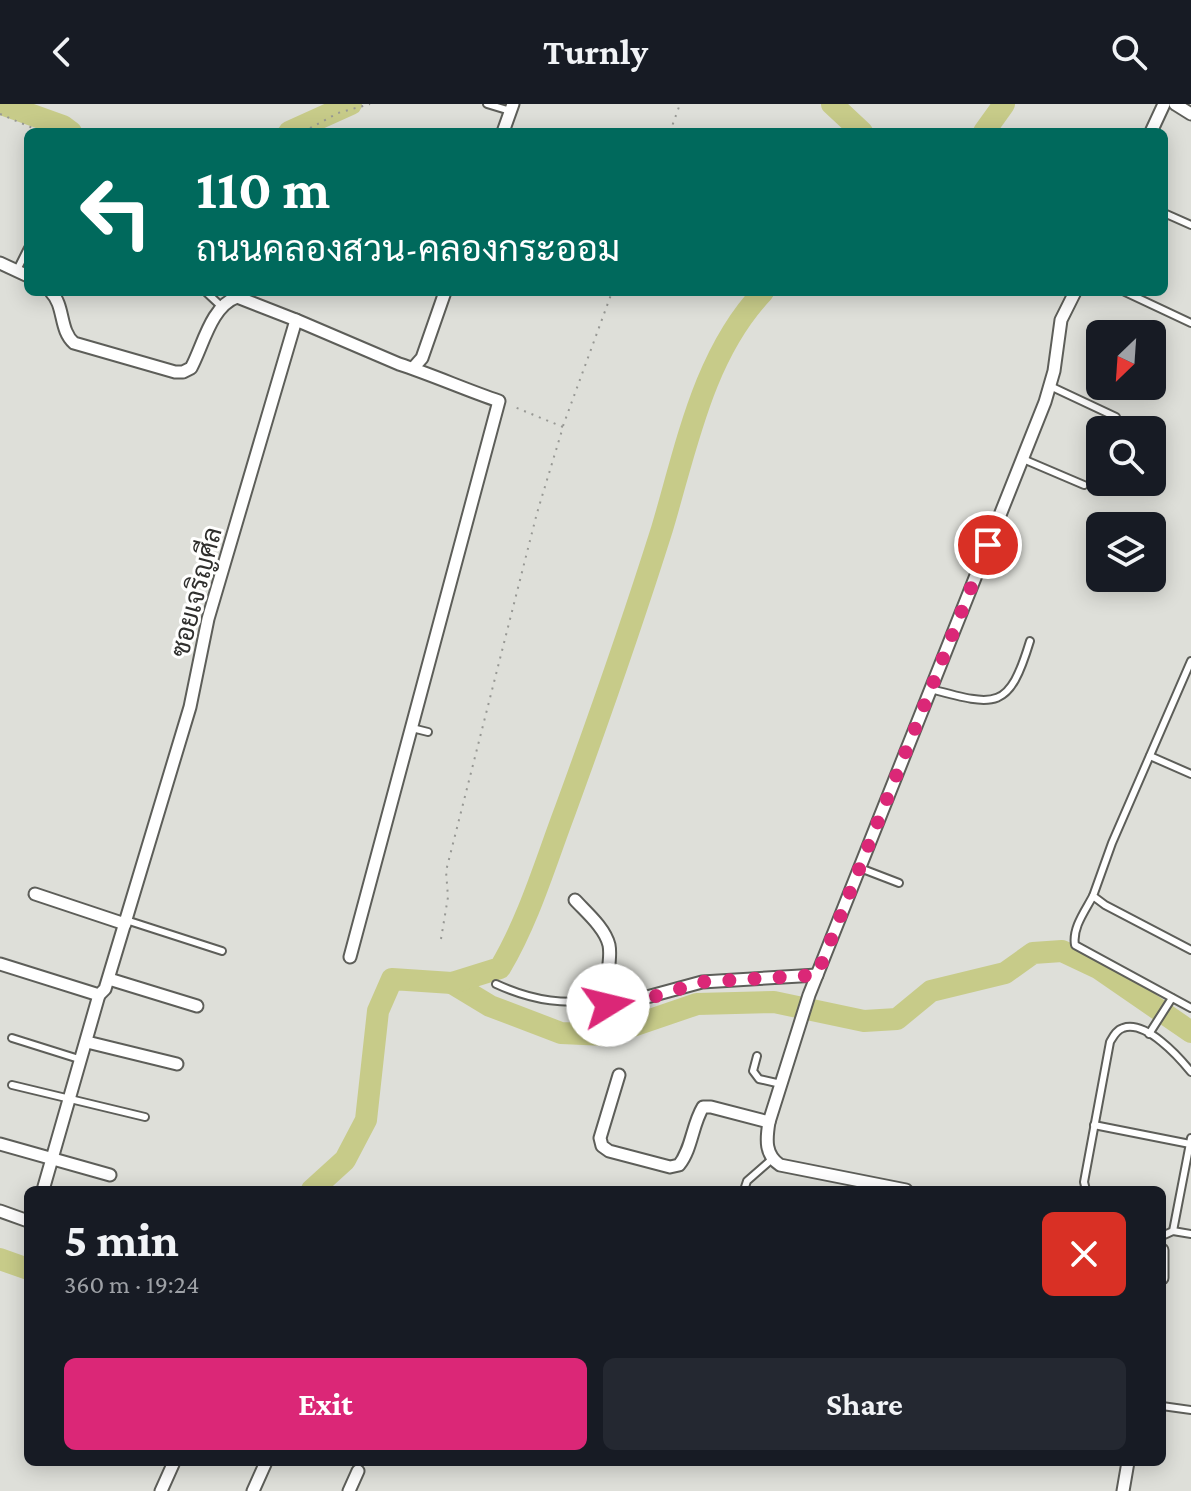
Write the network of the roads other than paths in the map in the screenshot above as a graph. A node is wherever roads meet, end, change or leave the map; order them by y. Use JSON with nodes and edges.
{"nodes":[{"id":1,"x":487,"y":104,"type":"edge"},
{"id":2,"x":1164,"y":104,"type":"edge"},
{"id":3,"x":1175,"y":104,"type":"edge"},
{"id":4,"x":512,"y":108,"type":"edge"},
{"id":5,"x":1191,"y":114,"type":"edge"},
{"id":6,"x":504,"y":128,"type":"edge"},
{"id":7,"x":1153,"y":128,"type":"edge"},
{"id":8,"x":1168,"y":215,"type":"edge"},
{"id":9,"x":1191,"y":225,"type":"edge"},
{"id":10,"x":24,"y":256,"type":"edge"},
{"id":11,"x":0,"y":263,"type":"edge"},
{"id":12,"x":17,"y":270,"type":"junction"},
{"id":13,"x":24,"y":274,"type":"edge"},
{"id":14,"x":54,"y":296,"type":"edge"},
{"id":15,"x":210,"y":296,"type":"edge"},
{"id":16,"x":235,"y":296,"type":"edge"},
{"id":17,"x":242,"y":296,"type":"edge"},
{"id":18,"x":444,"y":296,"type":"edge"},
{"id":19,"x":1073,"y":296,"type":"edge"},
{"id":20,"x":1134,"y":296,"type":"edge"},
{"id":21,"x":222,"y":307,"type":"junction"},
{"id":22,"x":296,"y":320,"type":"junction"},
{"id":23,"x":1191,"y":323,"type":"edge"},
{"id":24,"x":414,"y":367,"type":"junction"},
{"id":25,"x":1050,"y":386,"type":"junction"},
{"id":26,"x":1114,"y":416,"type":"edge"},
{"id":27,"x":1023,"y":459,"type":"junction"},
{"id":28,"x":1084,"y":485,"type":"dead end"},
{"id":29,"x":1030,"y":641,"type":"dead end"},
{"id":30,"x":1191,"y":661,"type":"edge"},
{"id":31,"x":931,"y":689,"type":"junction"},
{"id":32,"x":412,"y":728,"type":"junction"},
{"id":33,"x":428,"y":732,"type":"dead end"},
{"id":34,"x":1150,"y":756,"type":"junction"},
{"id":35,"x":1191,"y":774,"type":"edge"},
{"id":36,"x":860,"y":868,"type":"junction"},
{"id":37,"x":899,"y":883,"type":"dead end"},
{"id":38,"x":35,"y":894,"type":"dead end"},
{"id":39,"x":1093,"y":896,"type":"junction"},
{"id":40,"x":575,"y":900,"type":"dead end"},
{"id":41,"x":126,"y":922,"type":"junction"},
{"id":42,"x":1191,"y":950,"type":"edge"},
{"id":43,"x":222,"y":951,"type":"dead end"},
{"id":44,"x":350,"y":957,"type":"dead end"},
{"id":45,"x":0,"y":964,"type":"edge"},
{"id":46,"x":817,"y":975,"type":"junction"},
{"id":47,"x":109,"y":979,"type":"junction"},
{"id":48,"x":496,"y":984,"type":"dead end"},
{"id":49,"x":99,"y":995,"type":"junction"},
{"id":50,"x":606,"y":998,"type":"junction"},
{"id":51,"x":1171,"y":999,"type":"junction"},
{"id":52,"x":197,"y":1006,"type":"dead end"},
{"id":53,"x":1191,"y":1008,"type":"edge"},
{"id":54,"x":1149,"y":1034,"type":"junction"},
{"id":55,"x":12,"y":1038,"type":"dead end"},
{"id":56,"x":87,"y":1042,"type":"junction"},
{"id":57,"x":757,"y":1056,"type":"dead end"},
{"id":58,"x":82,"y":1060,"type":"junction"},
{"id":59,"x":177,"y":1064,"type":"dead end"},
{"id":60,"x":1191,"y":1072,"type":"edge"},
{"id":61,"x":619,"y":1075,"type":"dead end"},
{"id":62,"x":781,"y":1084,"type":"junction"},
{"id":63,"x":12,"y":1085,"type":"dead end"},
{"id":64,"x":72,"y":1099,"type":"junction"},
{"id":65,"x":145,"y":1117,"type":"dead end"},
{"id":66,"x":769,"y":1122,"type":"junction"},
{"id":67,"x":1094,"y":1125,"type":"junction"},
{"id":68,"x":1190,"y":1141,"type":"edge"},
{"id":69,"x":0,"y":1144,"type":"edge"},
{"id":70,"x":53,"y":1160,"type":"junction"},
{"id":71,"x":771,"y":1160,"type":"junction"},
{"id":72,"x":110,"y":1175,"type":"dead end"},
{"id":73,"x":44,"y":1186,"type":"edge"},
{"id":74,"x":745,"y":1186,"type":"edge"},
{"id":75,"x":884,"y":1186,"type":"edge"},
{"id":76,"x":1085,"y":1186,"type":"edge"},
{"id":77,"x":0,"y":1211,"type":"edge"},
{"id":78,"x":24,"y":1220,"type":"edge"},
{"id":79,"x":1166,"y":1221,"type":"edge"},
{"id":80,"x":1174,"y":1222,"type":"junction"},
{"id":81,"x":1173,"y":1231,"type":"junction"},
{"id":82,"x":1166,"y":1234,"type":"edge"},
{"id":83,"x":1191,"y":1234,"type":"edge"},
{"id":84,"x":1166,"y":1407,"type":"edge"},
{"id":85,"x":1191,"y":1410,"type":"edge"},
{"id":86,"x":172,"y":1466,"type":"edge"},
{"id":87,"x":264,"y":1466,"type":"edge"},
{"id":88,"x":1127,"y":1466,"type":"edge"},
{"id":89,"x":358,"y":1471,"type":"dead end"},
{"id":90,"x":161,"y":1491,"type":"edge"},
{"id":91,"x":253,"y":1491,"type":"edge"},
{"id":92,"x":349,"y":1491,"type":"edge"},
{"id":93,"x":1123,"y":1491,"type":"edge"}],
"edges":[{"from":1,"to":4,"type":"lane"},
{"from":2,"to":7,"type":"street"},
{"from":3,"to":5,"type":"street"},
{"from":4,"to":6,"type":"street"},
{"from":8,"to":9,"type":"lane"},
{"from":10,"to":12,"type":"lane"},
{"from":11,"to":12,"type":"street"},
{"from":12,"to":13,"type":"street"},
{"from":14,"to":21,"type":"street"},
{"from":15,"to":21,"type":"lane"},
{"from":16,"to":21,"type":"street"},
{"from":17,"to":22,"type":"street"},
{"from":18,"to":24,"type":"street"},
{"from":19,"to":25,"type":"street"},
{"from":20,"to":23,"type":"lane"},
{"from":22,"to":24,"type":"street"},
{"from":22,"to":41,"type":"street","name":"ซอยเจริญศีล"},
{"from":24,"to":32,"type":"street"},
{"from":25,"to":26,"type":"lane"},
{"from":25,"to":27,"type":"street"},
{"from":27,"to":28,"type":"lane"},
{"from":27,"to":31,"type":"street"},
{"from":29,"to":31,"type":"lane"},
{"from":30,"to":34,"type":"lane"},
{"from":31,"to":36,"type":"street"},
{"from":32,"to":33,"type":"lane"},
{"from":32,"to":44,"type":"street"},
{"from":34,"to":35,"type":"lane"},
{"from":34,"to":39,"type":"lane"},
{"from":36,"to":37,"type":"lane"},
{"from":36,"to":46,"type":"street"},
{"from":38,"to":41,"type":"street"},
{"from":39,"to":42,"type":"lane"},
{"from":39,"to":51,"type":"lane"},
{"from":40,"to":50,"type":"street"},
{"from":41,"to":43,"type":"lane"},
{"from":41,"to":47,"type":"street","name":"ซอยเจริญศีล"},
{"from":45,"to":49,"type":"street"},
{"from":46,"to":50,"type":"street"},
{"from":46,"to":62,"type":"street"},
{"from":47,"to":49,"type":"street","name":"ซอยเจริญศีล"},
{"from":47,"to":52,"type":"street"},
{"from":48,"to":50,"type":"lane"},
{"from":49,"to":56,"type":"street","name":"ซอยเจริญศีล"},
{"from":51,"to":53,"type":"lane"},
{"from":51,"to":54,"type":"lane"},
{"from":54,"to":60,"type":"lane"},
{"from":54,"to":67,"type":"lane"},
{"from":55,"to":58,"type":"lane"},
{"from":56,"to":58,"type":"street","name":"ซอยเจริญศีล"},
{"from":56,"to":59,"type":"street"},
{"from":57,"to":62,"type":"lane"},
{"from":58,"to":64,"type":"street","name":"ซอยเจริญศีล"},
{"from":61,"to":66,"type":"street"},
{"from":62,"to":66,"type":"street"},
{"from":63,"to":64,"type":"lane"},
{"from":64,"to":65,"type":"lane"},
{"from":64,"to":70,"type":"street","name":"ซอยเจริญศีล"},
{"from":66,"to":71,"type":"street"},
{"from":67,"to":68,"type":"lane"},
{"from":67,"to":76,"type":"lane"},
{"from":68,"to":80,"type":"lane"},
{"from":69,"to":70,"type":"street"},
{"from":70,"to":72,"type":"street"},
{"from":70,"to":73,"type":"street","name":"ซอยเจริญศีล"},
{"from":71,"to":74,"type":"lane"},
{"from":71,"to":75,"type":"street"},
{"from":77,"to":78,"type":"street"},
{"from":79,"to":80,"type":"lane"},
{"from":80,"to":81,"type":"lane"},
{"from":81,"to":82,"type":"lane"},
{"from":81,"to":83,"type":"lane"},
{"from":84,"to":85,"type":"lane"},
{"from":86,"to":90,"type":"street"},
{"from":87,"to":91,"type":"street"},
{"from":88,"to":93,"type":"street"},
{"from":89,"to":92,"type":"street"}]}
